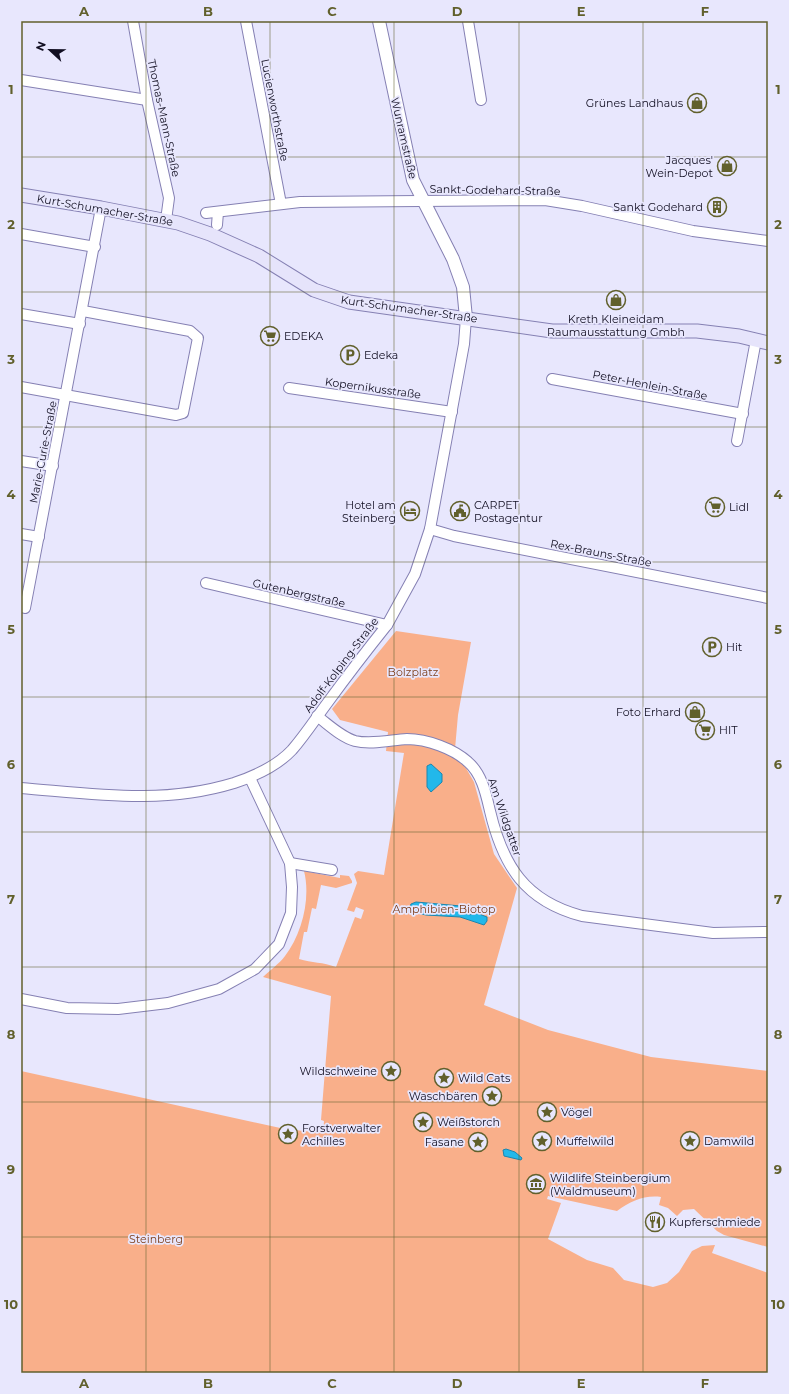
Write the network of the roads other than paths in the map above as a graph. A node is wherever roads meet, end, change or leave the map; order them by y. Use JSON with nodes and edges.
{"nodes":[{"id":1,"x":133,"y":21,"type":"edge"},
{"id":2,"x":246,"y":21,"type":"edge"},
{"id":3,"x":379,"y":21,"type":"edge"},
{"id":4,"x":468,"y":21,"type":"edge"},
{"id":5,"x":21,"y":80,"type":"edge"},
{"id":6,"x":147,"y":100,"type":"junction"},
{"id":7,"x":481,"y":100,"type":"dead end"},
{"id":8,"x":21,"y":195,"type":"edge"},
{"id":9,"x":422,"y":200,"type":"junction"},
{"id":10,"x":281,"y":204,"type":"junction"},
{"id":11,"x":102,"y":208,"type":"junction"},
{"id":12,"x":218,"y":212,"type":"junction"},
{"id":13,"x":206,"y":213,"type":"dead end"},
{"id":14,"x":166,"y":220,"type":"junction"},
{"id":15,"x":217,"y":226,"type":"dead end"},
{"id":16,"x":21,"y":234,"type":"edge"},
{"id":17,"x":768,"y":241,"type":"edge"},
{"id":18,"x":95,"y":247,"type":"junction"},
{"id":19,"x":83,"y":311,"type":"junction"},
{"id":20,"x":21,"y":314,"type":"edge"},
{"id":21,"x":466,"y":318,"type":"junction"},
{"id":22,"x":80,"y":324,"type":"junction"},
{"id":23,"x":762,"y":342,"type":"edge"},
{"id":24,"x":552,"y":379,"type":"dead end"},
{"id":25,"x":21,"y":387,"type":"edge"},
{"id":26,"x":289,"y":388,"type":"dead end"},
{"id":27,"x":66,"y":395,"type":"junction"},
{"id":28,"x":452,"y":412,"type":"junction"},
{"id":29,"x":742,"y":414,"type":"junction"},
{"id":30,"x":738,"y":441,"type":"dead end"},
{"id":31,"x":21,"y":461,"type":"edge"},
{"id":32,"x":52,"y":466,"type":"junction"},
{"id":33,"x":430,"y":529,"type":"junction"},
{"id":34,"x":21,"y":534,"type":"edge"},
{"id":35,"x":39,"y":537,"type":"junction"},
{"id":36,"x":206,"y":583,"type":"dead end"},
{"id":37,"x":768,"y":598,"type":"edge"},
{"id":38,"x":23,"y":607,"type":"edge"},
{"id":39,"x":387,"y":625,"type":"junction"},
{"id":40,"x":317,"y":716,"type":"junction"},
{"id":41,"x":250,"y":778,"type":"junction"},
{"id":42,"x":21,"y":788,"type":"edge"},
{"id":43,"x":290,"y":863,"type":"junction"},
{"id":44,"x":332,"y":870,"type":"dead end"},
{"id":45,"x":768,"y":932,"type":"edge"},
{"id":46,"x":21,"y":999,"type":"edge"}],
"edges":[{"from":1,"to":6,"type":"street","name":"Thomas-Mann-Straße"},
{"from":2,"to":10,"type":"street","name":"Lucienworthstraße"},
{"from":3,"to":9,"type":"street","name":"Wunramstraße"},
{"from":4,"to":7,"type":"street"},
{"from":5,"to":6,"type":"street"},
{"from":6,"to":14,"type":"street","name":"Thomas-Mann-Straße"},
{"from":8,"to":11,"type":"main road","name":"Kurt-Schumacher-Straße"},
{"from":9,"to":10,"type":"street","name":"Sankt-Godehard-Straße"},
{"from":9,"to":17,"type":"street","name":"Sankt-Godehard-Straße"},
{"from":9,"to":21,"type":"street","name":"Wunramstraße"},
{"from":10,"to":12,"type":"street","name":"Sankt-Godehard-Straße"},
{"from":11,"to":14,"type":"main road","name":"Kurt-Schumacher-Straße"},
{"from":11,"to":18,"type":"street","name":"Marie-Curie-Straße"},
{"from":12,"to":13,"type":"street","name":"Sankt-Godehard-Straße"},
{"from":12,"to":15,"type":"street"},
{"from":14,"to":21,"type":"main road","name":"Kurt-Schumacher-Straße"},
{"from":16,"to":18,"type":"street"},
{"from":18,"to":19,"type":"street","name":"Marie-Curie-Straße"},
{"from":19,"to":22,"type":"street","name":"Marie-Curie-Straße"},
{"from":19,"to":27,"type":"street","name":"Marie-Curie-Straße"},
{"from":20,"to":22,"type":"street"},
{"from":21,"to":23,"type":"main road","name":"Kurt-Schumacher-Straße"},
{"from":21,"to":28,"type":"street","name":"Adolf-Kolping-Straße"},
{"from":22,"to":27,"type":"street","name":"Marie-Curie-Straße"},
{"from":23,"to":29,"type":"street"},
{"from":24,"to":29,"type":"street","name":"Peter-Henlein-Straße"},
{"from":25,"to":27,"type":"street"},
{"from":26,"to":28,"type":"street","name":"Kopernikusstraße"},
{"from":27,"to":32,"type":"street","name":"Marie-Curie-Straße"},
{"from":28,"to":33,"type":"street","name":"Adolf-Kolping-Straße"},
{"from":29,"to":30,"type":"street"},
{"from":31,"to":32,"type":"street"},
{"from":32,"to":35,"type":"street","name":"Marie-Curie-Straße"},
{"from":33,"to":37,"type":"street","name":"Rex-Brauns-Straße"},
{"from":33,"to":39,"type":"street","name":"Adolf-Kolping-Straße"},
{"from":34,"to":35,"type":"street"},
{"from":35,"to":38,"type":"street","name":"Marie-Curie-Straße"},
{"from":36,"to":39,"type":"street","name":"Gutenbergstraße"},
{"from":39,"to":40,"type":"street","name":"Adolf-Kolping-Straße"},
{"from":40,"to":41,"type":"street","name":"Adolf-Kolping-Straße"},
{"from":40,"to":45,"type":"street","name":"Am Wildgatter"},
{"from":41,"to":42,"type":"street","name":"Adolf-Kolping-Straße"},
{"from":41,"to":43,"type":"street"},
{"from":43,"to":44,"type":"street"},
{"from":43,"to":46,"type":"street"}]}
